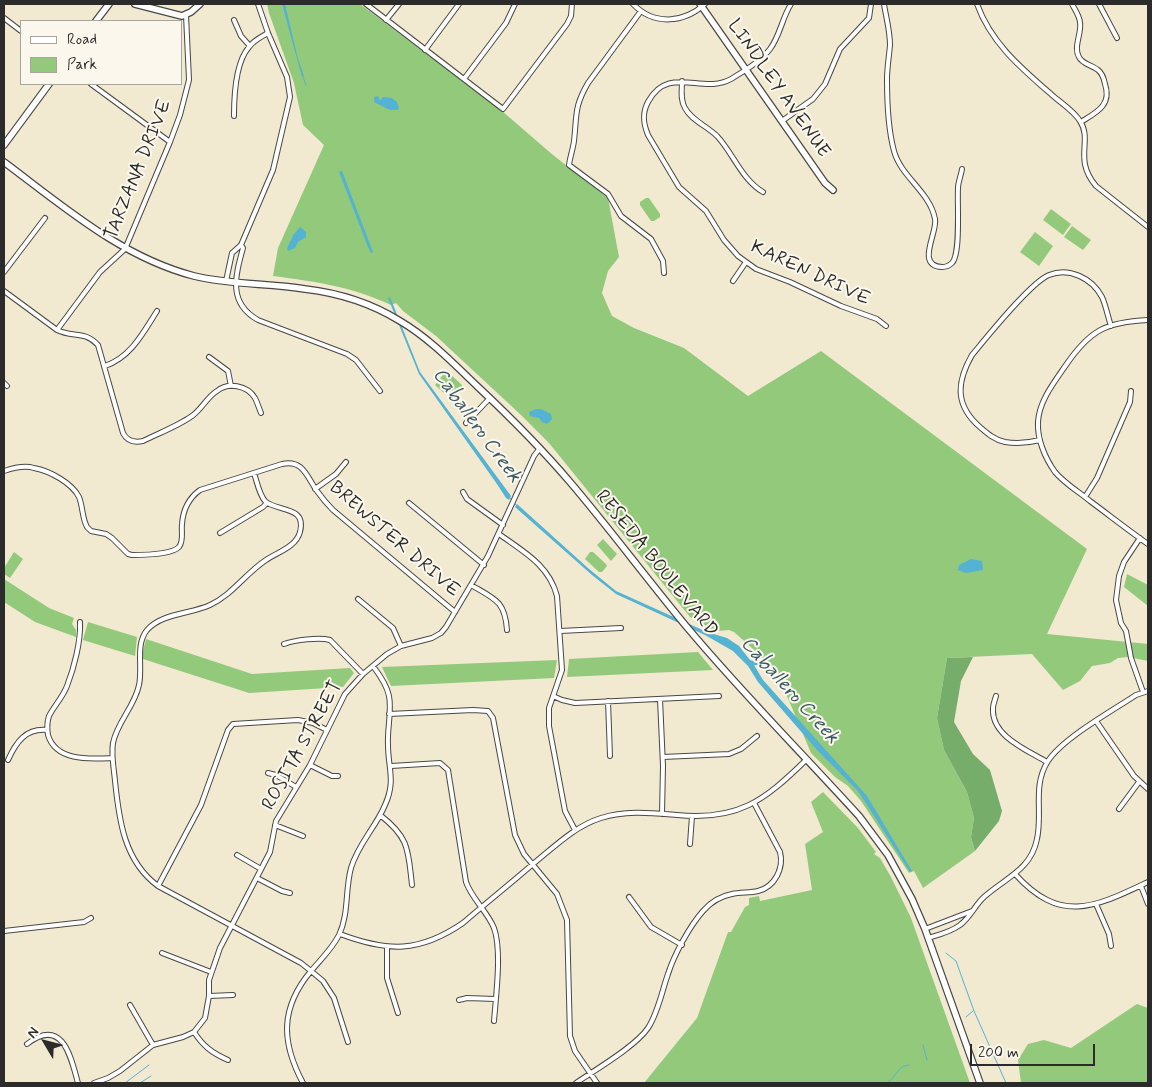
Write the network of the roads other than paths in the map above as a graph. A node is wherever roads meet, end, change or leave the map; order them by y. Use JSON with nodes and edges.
{"nodes":[{"id":1,"x":109,"y":4,"type":"edge"},
{"id":2,"x":134,"y":4,"type":"edge"},
{"id":3,"x":200,"y":4,"type":"edge"},
{"id":4,"x":258,"y":4,"type":"edge"},
{"id":5,"x":366,"y":4,"type":"edge"},
{"id":6,"x":399,"y":4,"type":"edge"},
{"id":7,"x":459,"y":4,"type":"edge"},
{"id":8,"x":515,"y":4,"type":"edge"},
{"id":9,"x":572,"y":4,"type":"edge"},
{"id":10,"x":633,"y":4,"type":"edge"},
{"id":11,"x":791,"y":4,"type":"edge"},
{"id":12,"x":871,"y":4,"type":"edge"},
{"id":13,"x":884,"y":4,"type":"edge"},
{"id":14,"x":977,"y":4,"type":"edge"},
{"id":15,"x":1072,"y":4,"type":"edge"},
{"id":16,"x":1099,"y":4,"type":"edge"},
{"id":17,"x":703,"y":5,"type":"edge"},
{"id":18,"x":641,"y":11,"type":"junction"},
{"id":19,"x":186,"y":15,"type":"junction"},
{"id":20,"x":4,"y":18,"type":"edge"},
{"id":21,"x":97,"y":20,"type":"edge"},
{"id":22,"x":234,"y":20,"type":"dead end"},
{"id":23,"x":386,"y":20,"type":"junction"},
{"id":24,"x":20,"y":30,"type":"edge"},
{"id":25,"x":268,"y":33,"type":"junction"},
{"id":26,"x":1117,"y":38,"type":"dead end"},
{"id":27,"x":249,"y":45,"type":"junction"},
{"id":28,"x":425,"y":50,"type":"junction"},
{"id":29,"x":746,"y":69,"type":"junction"},
{"id":30,"x":464,"y":79,"type":"junction"},
{"id":31,"x":682,"y":81,"type":"junction"},
{"id":32,"x":48,"y":85,"type":"edge"},
{"id":33,"x":92,"y":85,"type":"edge"},
{"id":34,"x":234,"y":116,"type":"dead end"},
{"id":35,"x":782,"y":122,"type":"junction"},
{"id":36,"x":1081,"y":122,"type":"junction"},
{"id":37,"x":170,"y":142,"type":"junction"},
{"id":38,"x":4,"y":144,"type":"edge"},
{"id":39,"x":4,"y":162,"type":"edge"},
{"id":40,"x":962,"y":169,"type":"dead end"},
{"id":41,"x":833,"y":190,"type":"dead end"},
{"id":42,"x":763,"y":192,"type":"dead end"},
{"id":43,"x":45,"y":218,"type":"dead end"},
{"id":44,"x":1148,"y":227,"type":"edge"},
{"id":45,"x":241,"y":245,"type":"junction"},
{"id":46,"x":125,"y":249,"type":"junction"},
{"id":47,"x":746,"y":262,"type":"junction"},
{"id":48,"x":4,"y":272,"type":"edge"},
{"id":49,"x":664,"y":273,"type":"dead end"},
{"id":50,"x":732,"y":281,"type":"dead end"},
{"id":51,"x":226,"y":282,"type":"junction"},
{"id":52,"x":236,"y":282,"type":"junction"},
{"id":53,"x":4,"y":291,"type":"edge"},
{"id":54,"x":157,"y":310,"type":"dead end"},
{"id":55,"x":1148,"y":320,"type":"edge"},
{"id":56,"x":886,"y":326,"type":"dead end"},
{"id":57,"x":1111,"y":326,"type":"junction"},
{"id":58,"x":57,"y":330,"type":"junction"},
{"id":59,"x":209,"y":357,"type":"dead end"},
{"id":60,"x":104,"y":366,"type":"junction"},
{"id":61,"x":231,"y":386,"type":"junction"},
{"id":62,"x":380,"y":391,"type":"dead end"},
{"id":63,"x":1131,"y":391,"type":"dead end"},
{"id":64,"x":490,"y":398,"type":"junction"},
{"id":65,"x":261,"y":412,"type":"dead end"},
{"id":66,"x":466,"y":423,"type":"dead end"},
{"id":67,"x":1040,"y":440,"type":"junction"},
{"id":68,"x":540,"y":448,"type":"junction"},
{"id":69,"x":346,"y":462,"type":"dead end"},
{"id":70,"x":4,"y":470,"type":"edge"},
{"id":71,"x":254,"y":473,"type":"junction"},
{"id":72,"x":315,"y":489,"type":"junction"},
{"id":73,"x":464,"y":492,"type":"dead end"},
{"id":74,"x":1085,"y":497,"type":"junction"},
{"id":75,"x":267,"y":503,"type":"junction"},
{"id":76,"x":409,"y":503,"type":"dead end"},
{"id":77,"x":502,"y":525,"type":"junction"},
{"id":78,"x":220,"y":533,"type":"dead end"},
{"id":79,"x":499,"y":534,"type":"junction"},
{"id":80,"x":1140,"y":538,"type":"junction"},
{"id":81,"x":1148,"y":544,"type":"edge"},
{"id":82,"x":484,"y":565,"type":"junction"},
{"id":83,"x":471,"y":585,"type":"junction"},
{"id":84,"x":358,"y":599,"type":"dead end"},
{"id":85,"x":455,"y":612,"type":"junction"},
{"id":86,"x":80,"y":622,"type":"dead end"},
{"id":87,"x":621,"y":628,"type":"dead end"},
{"id":88,"x":507,"y":630,"type":"dead end"},
{"id":89,"x":560,"y":631,"type":"junction"},
{"id":90,"x":284,"y":644,"type":"dead end"},
{"id":91,"x":401,"y":646,"type":"junction"},
{"id":92,"x":373,"y":666,"type":"junction"},
{"id":93,"x":363,"y":674,"type":"junction"},
{"id":94,"x":1148,"y":691,"type":"edge"},
{"id":95,"x":1143,"y":692,"type":"junction"},
{"id":96,"x":553,"y":696,"type":"junction"},
{"id":97,"x":720,"y":696,"type":"dead end"},
{"id":98,"x":996,"y":696,"type":"dead end"},
{"id":99,"x":660,"y":699,"type":"junction"},
{"id":100,"x":608,"y":701,"type":"junction"},
{"id":101,"x":389,"y":714,"type":"junction"},
{"id":102,"x":1096,"y":721,"type":"junction"},
{"id":103,"x":47,"y":730,"type":"junction"},
{"id":104,"x":327,"y":730,"type":"junction"},
{"id":105,"x":757,"y":736,"type":"dead end"},
{"id":106,"x":610,"y":756,"type":"dead end"},
{"id":107,"x":663,"y":757,"type":"junction"},
{"id":108,"x":112,"y":758,"type":"junction"},
{"id":109,"x":8,"y":760,"type":"dead end"},
{"id":110,"x":806,"y":760,"type":"junction"},
{"id":111,"x":1047,"y":762,"type":"junction"},
{"id":112,"x":310,"y":765,"type":"junction"},
{"id":113,"x":391,"y":766,"type":"junction"},
{"id":114,"x":268,"y":773,"type":"dead end"},
{"id":115,"x":338,"y":776,"type":"dead end"},
{"id":116,"x":1139,"y":782,"type":"junction"},
{"id":117,"x":296,"y":787,"type":"junction"},
{"id":118,"x":1148,"y":789,"type":"edge"},
{"id":119,"x":754,"y":803,"type":"junction"},
{"id":120,"x":1119,"y":809,"type":"dead end"},
{"id":121,"x":662,"y":814,"type":"junction"},
{"id":122,"x":380,"y":815,"type":"junction"},
{"id":123,"x":692,"y":816,"type":"junction"},
{"id":124,"x":275,"y":825,"type":"junction"},
{"id":125,"x":574,"y":830,"type":"junction"},
{"id":126,"x":303,"y":836,"type":"dead end"},
{"id":127,"x":690,"y":844,"type":"dead end"},
{"id":128,"x":237,"y":855,"type":"dead end"},
{"id":129,"x":532,"y":865,"type":"junction"},
{"id":130,"x":261,"y":869,"type":"junction"},
{"id":131,"x":1015,"y":874,"type":"junction"},
{"id":132,"x":257,"y":878,"type":"junction"},
{"id":133,"x":1148,"y":882,"type":"edge"},
{"id":134,"x":412,"y":885,"type":"dead end"},
{"id":135,"x":158,"y":886,"type":"junction"},
{"id":136,"x":1141,"y":886,"type":"junction"},
{"id":137,"x":290,"y":893,"type":"dead end"},
{"id":138,"x":629,"y":898,"type":"dead end"},
{"id":139,"x":1096,"y":904,"type":"junction"},
{"id":140,"x":1148,"y":904,"type":"edge"},
{"id":141,"x":481,"y":907,"type":"junction"},
{"id":142,"x":972,"y":911,"type":"junction"},
{"id":143,"x":91,"y":918,"type":"dead end"},
{"id":144,"x":231,"y":925,"type":"junction"},
{"id":145,"x":925,"y":930,"type":"junction"},
{"id":146,"x":4,"y":931,"type":"edge"},
{"id":147,"x":340,"y":934,"type":"junction"},
{"id":148,"x":928,"y":938,"type":"junction"},
{"id":149,"x":682,"y":945,"type":"junction"},
{"id":150,"x":1111,"y":946,"type":"dead end"},
{"id":151,"x":386,"y":947,"type":"junction"},
{"id":152,"x":162,"y":953,"type":"dead end"},
{"id":153,"x":312,"y":971,"type":"junction"},
{"id":154,"x":211,"y":972,"type":"junction"},
{"id":155,"x":209,"y":996,"type":"junction"},
{"id":156,"x":233,"y":996,"type":"dead end"},
{"id":157,"x":496,"y":999,"type":"junction"},
{"id":158,"x":459,"y":1000,"type":"dead end"},
{"id":159,"x":130,"y":1005,"type":"dead end"},
{"id":160,"x":398,"y":1013,"type":"dead end"},
{"id":161,"x":494,"y":1021,"type":"dead end"},
{"id":162,"x":194,"y":1032,"type":"junction"},
{"id":163,"x":348,"y":1042,"type":"dead end"},
{"id":164,"x":27,"y":1044,"type":"dead end"},
{"id":165,"x":153,"y":1045,"type":"junction"},
{"id":166,"x":228,"y":1060,"type":"dead end"},
{"id":167,"x":590,"y":1073,"type":"junction"},
{"id":168,"x":78,"y":1083,"type":"edge"},
{"id":169,"x":94,"y":1083,"type":"edge"},
{"id":170,"x":303,"y":1083,"type":"edge"},
{"id":171,"x":576,"y":1083,"type":"edge"},
{"id":172,"x":597,"y":1083,"type":"edge"},
{"id":173,"x":980,"y":1083,"type":"edge"}],
"edges":[{"from":1,"to":21,"type":"main road"},
{"from":2,"to":19,"type":"main road"},
{"from":3,"to":19,"type":"main road"},
{"from":4,"to":25,"type":"street"},
{"from":5,"to":23,"type":"street"},
{"from":6,"to":23,"type":"street"},
{"from":7,"to":28,"type":"street"},
{"from":8,"to":30,"type":"street"},
{"from":9,"to":30,"type":"street"},
{"from":10,"to":18,"type":"street"},
{"from":11,"to":29,"type":"street","name":"KAREN DRIVE"},
{"from":12,"to":35,"type":"street"},
{"from":13,"to":40,"type":"street"},
{"from":14,"to":36,"type":"street"},
{"from":15,"to":36,"type":"street"},
{"from":16,"to":26,"type":"street"},
{"from":17,"to":18,"type":"street"},
{"from":17,"to":29,"type":"main road","name":"LINDLEY AVENUE"},
{"from":18,"to":49,"type":"street"},
{"from":19,"to":37,"type":"street","name":"TARZANA DRIVE"},
{"from":20,"to":24,"type":"street"},
{"from":22,"to":27,"type":"street"},
{"from":23,"to":28,"type":"street"},
{"from":25,"to":27,"type":"street"},
{"from":25,"to":45,"type":"street"},
{"from":27,"to":34,"type":"street"},
{"from":28,"to":30,"type":"street"},
{"from":29,"to":31,"type":"street","name":"KAREN DRIVE"},
{"from":29,"to":35,"type":"main road","name":"LINDLEY AVENUE"},
{"from":31,"to":42,"type":"street"},
{"from":31,"to":47,"type":"street","name":"KAREN DRIVE"},
{"from":32,"to":38,"type":"main road"},
{"from":33,"to":37,"type":"street"},
{"from":35,"to":41,"type":"main road","name":"LINDLEY AVENUE"},
{"from":36,"to":44,"type":"street"},
{"from":37,"to":46,"type":"street","name":"TARZANA DRIVE"},
{"from":39,"to":46,"type":"main road","name":"RESEDA BOULEVARD"},
{"from":43,"to":48,"type":"street"},
{"from":45,"to":51,"type":"street"},
{"from":45,"to":52,"type":"street"},
{"from":46,"to":51,"type":"main road","name":"RESEDA BOULEVARD"},
{"from":46,"to":58,"type":"street","name":"TARZANA DRIVE"},
{"from":47,"to":50,"type":"street"},
{"from":47,"to":56,"type":"street","name":"KAREN DRIVE"},
{"from":51,"to":52,"type":"main road","name":"RESEDA BOULEVARD"},
{"from":52,"to":62,"type":"street"},
{"from":52,"to":64,"type":"main road","name":"RESEDA BOULEVARD"},
{"from":53,"to":58,"type":"street"},
{"from":54,"to":60,"type":"street"},
{"from":55,"to":57,"type":"street"},
{"from":57,"to":67,"type":"street"},
{"from":57,"to":67,"type":"street"},
{"from":58,"to":60,"type":"street"},
{"from":59,"to":61,"type":"street"},
{"from":60,"to":61,"type":"street"},
{"from":61,"to":65,"type":"street"},
{"from":63,"to":74,"type":"street"},
{"from":64,"to":66,"type":"street"},
{"from":64,"to":68,"type":"main road","name":"RESEDA BOULEVARD"},
{"from":67,"to":74,"type":"street"},
{"from":68,"to":77,"type":"street","name":"ROSITA STREET"},
{"from":68,"to":110,"type":"main road","name":"RESEDA BOULEVARD"},
{"from":69,"to":72,"type":"street","name":"BREWSTER DRIVE"},
{"from":70,"to":71,"type":"street","name":"BREWSTER DRIVE"},
{"from":71,"to":72,"type":"street","name":"BREWSTER DRIVE"},
{"from":71,"to":75,"type":"street"},
{"from":72,"to":85,"type":"street","name":"BREWSTER DRIVE"},
{"from":73,"to":77,"type":"street"},
{"from":74,"to":80,"type":"street"},
{"from":75,"to":78,"type":"street"},
{"from":75,"to":108,"type":"street"},
{"from":76,"to":82,"type":"street"},
{"from":77,"to":79,"type":"street","name":"ROSITA STREET"},
{"from":79,"to":82,"type":"street","name":"ROSITA STREET"},
{"from":79,"to":89,"type":"street"},
{"from":80,"to":81,"type":"street"},
{"from":80,"to":95,"type":"street"},
{"from":82,"to":83,"type":"street","name":"ROSITA STREET"},
{"from":83,"to":85,"type":"street","name":"ROSITA STREET"},
{"from":83,"to":88,"type":"street"},
{"from":84,"to":91,"type":"street"},
{"from":85,"to":91,"type":"street","name":"ROSITA STREET"},
{"from":86,"to":103,"type":"street"},
{"from":87,"to":89,"type":"street"},
{"from":89,"to":96,"type":"street"},
{"from":90,"to":93,"type":"street"},
{"from":91,"to":92,"type":"street","name":"ROSITA STREET"},
{"from":92,"to":93,"type":"street","name":"ROSITA STREET"},
{"from":92,"to":101,"type":"street"},
{"from":93,"to":104,"type":"street","name":"ROSITA STREET"},
{"from":94,"to":95,"type":"street"},
{"from":95,"to":102,"type":"street"},
{"from":96,"to":100,"type":"street"},
{"from":96,"to":125,"type":"street"},
{"from":97,"to":99,"type":"street"},
{"from":98,"to":111,"type":"street"},
{"from":99,"to":100,"type":"street"},
{"from":99,"to":107,"type":"street"},
{"from":100,"to":106,"type":"street"},
{"from":101,"to":113,"type":"street"},
{"from":101,"to":129,"type":"street"},
{"from":102,"to":111,"type":"street"},
{"from":102,"to":116,"type":"street"},
{"from":103,"to":108,"type":"street"},
{"from":103,"to":109,"type":"street"},
{"from":104,"to":112,"type":"street","name":"ROSITA STREET"},
{"from":104,"to":135,"type":"street"},
{"from":105,"to":107,"type":"street"},
{"from":107,"to":121,"type":"street"},
{"from":108,"to":135,"type":"street"},
{"from":110,"to":119,"type":"street"},
{"from":110,"to":145,"type":"main road","name":"RESEDA BOULEVARD"},
{"from":111,"to":131,"type":"street"},
{"from":112,"to":115,"type":"street"},
{"from":112,"to":117,"type":"street","name":"ROSITA STREET"},
{"from":113,"to":122,"type":"street"},
{"from":113,"to":141,"type":"street"},
{"from":114,"to":117,"type":"street"},
{"from":116,"to":118,"type":"street"},
{"from":116,"to":120,"type":"street"},
{"from":117,"to":124,"type":"street","name":"ROSITA STREET"},
{"from":119,"to":123,"type":"street"},
{"from":119,"to":149,"type":"street"},
{"from":121,"to":123,"type":"street"},
{"from":121,"to":125,"type":"street"},
{"from":122,"to":134,"type":"street"},
{"from":122,"to":147,"type":"street"},
{"from":123,"to":127,"type":"street"},
{"from":124,"to":126,"type":"street"},
{"from":124,"to":130,"type":"street","name":"ROSITA STREET"},
{"from":125,"to":129,"type":"street"},
{"from":128,"to":130,"type":"street"},
{"from":129,"to":141,"type":"street"},
{"from":129,"to":167,"type":"street"},
{"from":130,"to":132,"type":"street","name":"ROSITA STREET"},
{"from":131,"to":139,"type":"street"},
{"from":131,"to":142,"type":"street"},
{"from":132,"to":137,"type":"street"},
{"from":132,"to":144,"type":"street","name":"ROSITA STREET"},
{"from":133,"to":136,"type":"street"},
{"from":135,"to":144,"type":"street"},
{"from":136,"to":139,"type":"street"},
{"from":136,"to":140,"type":"street"},
{"from":138,"to":149,"type":"street"},
{"from":139,"to":150,"type":"street"},
{"from":141,"to":151,"type":"street"},
{"from":141,"to":157,"type":"street"},
{"from":142,"to":145,"type":"street"},
{"from":142,"to":148,"type":"street"},
{"from":143,"to":146,"type":"street"},
{"from":144,"to":153,"type":"street"},
{"from":144,"to":154,"type":"street","name":"ROSITA STREET"},
{"from":145,"to":148,"type":"main road","name":"RESEDA BOULEVARD"},
{"from":147,"to":151,"type":"street"},
{"from":147,"to":153,"type":"street"},
{"from":148,"to":173,"type":"main road","name":"RESEDA BOULEVARD"},
{"from":149,"to":167,"type":"street"},
{"from":151,"to":160,"type":"street"},
{"from":152,"to":154,"type":"street"},
{"from":153,"to":163,"type":"street"},
{"from":153,"to":170,"type":"street"},
{"from":154,"to":155,"type":"street","name":"ROSITA STREET"},
{"from":155,"to":156,"type":"street"},
{"from":155,"to":162,"type":"street","name":"ROSITA STREET"},
{"from":157,"to":158,"type":"street"},
{"from":157,"to":161,"type":"street"},
{"from":159,"to":165,"type":"street"},
{"from":162,"to":165,"type":"street"},
{"from":162,"to":166,"type":"street"},
{"from":164,"to":168,"type":"street"},
{"from":165,"to":169,"type":"street"},
{"from":167,"to":171,"type":"street"},
{"from":167,"to":172,"type":"street"}]}
